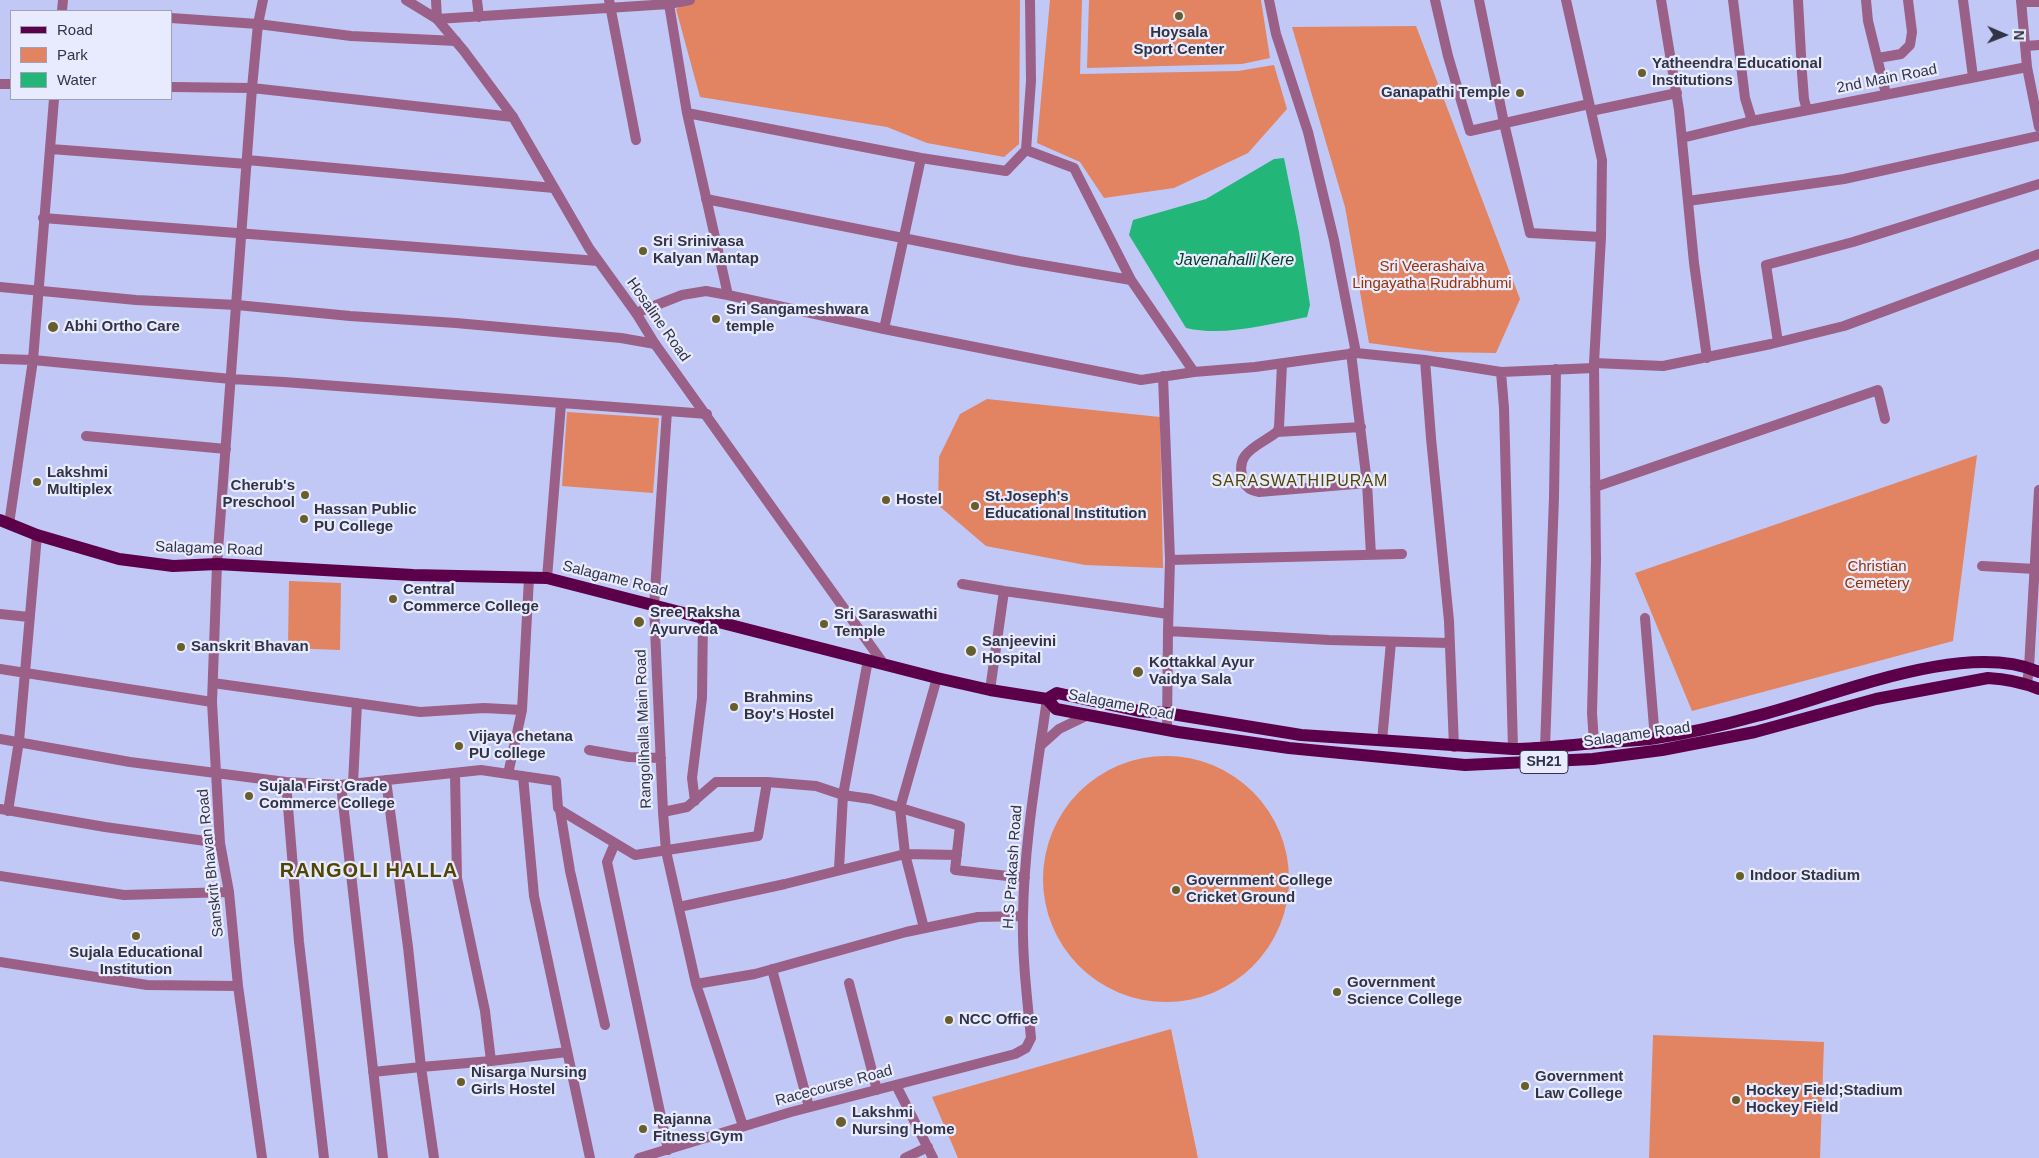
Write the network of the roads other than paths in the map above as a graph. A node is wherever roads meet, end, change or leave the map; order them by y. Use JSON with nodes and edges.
{"nodes":[{"id":1,"x":264,"y":0,"type":"edge"},
{"id":2,"x":406,"y":0,"type":"edge"},
{"id":3,"x":436,"y":0,"type":"edge"},
{"id":4,"x":477,"y":0,"type":"edge"},
{"id":5,"x":690,"y":0,"type":"edge"},
{"id":6,"x":1030,"y":0,"type":"edge"},
{"id":7,"x":1269,"y":0,"type":"edge"},
{"id":8,"x":1435,"y":0,"type":"edge"},
{"id":9,"x":1479,"y":0,"type":"edge"},
{"id":10,"x":1566,"y":0,"type":"edge"},
{"id":11,"x":1661,"y":0,"type":"edge"},
{"id":12,"x":1733,"y":0,"type":"edge"},
{"id":13,"x":1798,"y":0,"type":"edge"},
{"id":14,"x":1866,"y":0,"type":"edge"},
{"id":15,"x":1908,"y":0,"type":"edge"},
{"id":16,"x":1964,"y":0,"type":"edge"},
{"id":17,"x":2021,"y":1,"type":"edge"},
{"id":18,"x":2039,"y":2,"type":"edge"},
{"id":19,"x":610,"y":4,"type":"edge"},
{"id":20,"x":669,"y":4,"type":"junction"},
{"id":21,"x":479,"y":17,"type":"junction"},
{"id":22,"x":172,"y":18,"type":"edge"},
{"id":23,"x":437,"y":19,"type":"junction"},
{"id":24,"x":258,"y":24,"type":"junction"},
{"id":25,"x":456,"y":41,"type":"junction"},
{"id":26,"x":2039,"y":45,"type":"edge"},
{"id":27,"x":2026,"y":46,"type":"junction"},
{"id":28,"x":1878,"y":58,"type":"junction"},
{"id":29,"x":2027,"y":67,"type":"junction"},
{"id":30,"x":1974,"y":77,"type":"junction"},
{"id":31,"x":172,"y":87,"type":"edge"},
{"id":32,"x":252,"y":88,"type":"junction"},
{"id":33,"x":1676,"y":93,"type":"junction"},
{"id":34,"x":1886,"y":94,"type":"junction"},
{"id":35,"x":54,"y":100,"type":"edge"},
{"id":36,"x":1590,"y":107,"type":"junction"},
{"id":37,"x":1807,"y":110,"type":"junction"},
{"id":38,"x":687,"y":113,"type":"junction"},
{"id":39,"x":513,"y":117,"type":"junction"},
{"id":40,"x":1752,"y":121,"type":"junction"},
{"id":41,"x":1504,"y":123,"type":"junction"},
{"id":42,"x":2039,"y":127,"type":"edge"},
{"id":43,"x":2039,"y":136,"type":"edge"},
{"id":44,"x":1682,"y":138,"type":"junction"},
{"id":45,"x":636,"y":140,"type":"dead end"},
{"id":46,"x":51,"y":149,"type":"junction"},
{"id":47,"x":1026,"y":150,"type":"junction"},
{"id":48,"x":921,"y":158,"type":"junction"},
{"id":49,"x":247,"y":162,"type":"junction"},
{"id":50,"x":2039,"y":184,"type":"edge"},
{"id":51,"x":554,"y":188,"type":"junction"},
{"id":52,"x":706,"y":200,"type":"junction"},
{"id":53,"x":1688,"y":201,"type":"junction"},
{"id":54,"x":43,"y":218,"type":"junction"},
{"id":55,"x":242,"y":232,"type":"junction"},
{"id":56,"x":1601,"y":237,"type":"junction"},
{"id":57,"x":904,"y":238,"type":"junction"},
{"id":58,"x":2039,"y":254,"type":"edge"},
{"id":59,"x":598,"y":261,"type":"junction"},
{"id":60,"x":1131,"y":280,"type":"junction"},
{"id":61,"x":0,"y":287,"type":"edge"},
{"id":62,"x":39,"y":290,"type":"junction"},
{"id":63,"x":728,"y":295,"type":"junction"},
{"id":64,"x":236,"y":304,"type":"junction"},
{"id":65,"x":636,"y":313,"type":"junction"},
{"id":66,"x":884,"y":329,"type":"junction"},
{"id":67,"x":1778,"y":342,"type":"junction"},
{"id":68,"x":655,"y":344,"type":"junction"},
{"id":69,"x":1354,"y":353,"type":"junction"},
{"id":70,"x":1706,"y":358,"type":"junction"},
{"id":71,"x":0,"y":359,"type":"edge"},
{"id":72,"x":33,"y":360,"type":"junction"},
{"id":73,"x":1425,"y":360,"type":"junction"},
{"id":74,"x":1282,"y":364,"type":"junction"},
{"id":75,"x":1594,"y":365,"type":"junction"},
{"id":76,"x":1556,"y":369,"type":"junction"},
{"id":77,"x":1194,"y":372,"type":"junction"},
{"id":78,"x":1501,"y":372,"type":"junction"},
{"id":79,"x":1163,"y":376,"type":"junction"},
{"id":80,"x":231,"y":380,"type":"junction"},
{"id":81,"x":561,"y":404,"type":"junction"},
{"id":82,"x":667,"y":411,"type":"junction"},
{"id":83,"x":707,"y":414,"type":"junction"},
{"id":84,"x":1885,"y":419,"type":"dead end"},
{"id":85,"x":1361,"y":427,"type":"junction"},
{"id":86,"x":1277,"y":432,"type":"junction"},
{"id":87,"x":86,"y":436,"type":"dead end"},
{"id":88,"x":226,"y":449,"type":"junction"},
{"id":89,"x":1367,"y":483,"type":"junction"},
{"id":90,"x":1595,"y":487,"type":"junction"},
{"id":91,"x":2039,"y":490,"type":"edge"},
{"id":92,"x":2039,"y":516,"type":"edge"},
{"id":93,"x":5,"y":522,"type":"edge"},
{"id":94,"x":37,"y":535,"type":"junction"},
{"id":95,"x":1402,"y":554,"type":"dead end"},
{"id":96,"x":1371,"y":555,"type":"junction"},
{"id":97,"x":1170,"y":560,"type":"junction"},
{"id":98,"x":217,"y":564,"type":"junction"},
{"id":99,"x":1982,"y":566,"type":"dead end"},
{"id":100,"x":2036,"y":573,"type":"edge"},
{"id":101,"x":529,"y":578,"type":"junction"},
{"id":102,"x":547,"y":578,"type":"junction"},
{"id":103,"x":962,"y":584,"type":"dead end"},
{"id":104,"x":1004,"y":591,"type":"junction"},
{"id":105,"x":654,"y":606,"type":"junction"},
{"id":106,"x":0,"y":614,"type":"edge"},
{"id":107,"x":1168,"y":614,"type":"junction"},
{"id":108,"x":29,"y":617,"type":"junction"},
{"id":109,"x":703,"y":618,"type":"junction"},
{"id":110,"x":1645,"y":618,"type":"dead end"},
{"id":111,"x":1168,"y":632,"type":"junction"},
{"id":112,"x":1391,"y":642,"type":"junction"},
{"id":113,"x":1450,"y":643,"type":"junction"},
{"id":114,"x":868,"y":660,"type":"junction"},
{"id":115,"x":883,"y":663,"type":"junction"},
{"id":116,"x":0,"y":669,"type":"edge"},
{"id":117,"x":2034,"y":670,"type":"edge"},
{"id":118,"x":24,"y":672,"type":"junction"},
{"id":119,"x":937,"y":678,"type":"junction"},
{"id":120,"x":213,"y":683,"type":"junction"},
{"id":121,"x":2026,"y":684,"type":"junction"},
{"id":122,"x":2039,"y":689,"type":"edge"},
{"id":123,"x":990,"y":690,"type":"junction"},
{"id":124,"x":1047,"y":699,"type":"junction"},
{"id":125,"x":212,"y":702,"type":"junction"},
{"id":126,"x":357,"y":703,"type":"junction"},
{"id":127,"x":522,"y":710,"type":"junction"},
{"id":128,"x":1166,"y":713,"type":"junction"},
{"id":129,"x":1088,"y":715,"type":"junction"},
{"id":130,"x":1167,"y":730,"type":"junction"},
{"id":131,"x":1655,"y":738,"type":"junction"},
{"id":132,"x":0,"y":739,"type":"edge"},
{"id":133,"x":1382,"y":741,"type":"junction"},
{"id":134,"x":19,"y":743,"type":"junction"},
{"id":135,"x":1594,"y":743,"type":"junction"},
{"id":136,"x":1040,"y":746,"type":"junction"},
{"id":137,"x":1454,"y":747,"type":"junction"},
{"id":138,"x":1544,"y":748,"type":"junction"},
{"id":139,"x":1513,"y":749,"type":"junction"},
{"id":140,"x":589,"y":750,"type":"dead end"},
{"id":141,"x":660,"y":758,"type":"junction"},
{"id":142,"x":216,"y":772,"type":"junction"},
{"id":143,"x":455,"y":773,"type":"junction"},
{"id":144,"x":508,"y":774,"type":"junction"},
{"id":145,"x":523,"y":776,"type":"junction"},
{"id":146,"x":386,"y":780,"type":"junction"},
{"id":147,"x":286,"y":782,"type":"junction"},
{"id":148,"x":767,"y":782,"type":"junction"},
{"id":149,"x":353,"y":784,"type":"junction"},
{"id":150,"x":341,"y":786,"type":"junction"},
{"id":151,"x":843,"y":795,"type":"junction"},
{"id":152,"x":695,"y":801,"type":"junction"},
{"id":153,"x":900,"y":808,"type":"junction"},
{"id":154,"x":4,"y":810,"type":"edge"},
{"id":155,"x":560,"y":810,"type":"junction"},
{"id":156,"x":663,"y":812,"type":"junction"},
{"id":157,"x":220,"y":843,"type":"junction"},
{"id":158,"x":615,"y":843,"type":"junction"},
{"id":159,"x":666,"y":851,"type":"junction"},
{"id":160,"x":905,"y":854,"type":"junction"},
{"id":161,"x":957,"y":855,"type":"junction"},
{"id":162,"x":839,"y":869,"type":"junction"},
{"id":163,"x":0,"y":876,"type":"edge"},
{"id":164,"x":1025,"y":878,"type":"junction"},
{"id":165,"x":229,"y":892,"type":"junction"},
{"id":166,"x":679,"y":906,"type":"junction"},
{"id":167,"x":1023,"y":916,"type":"junction"},
{"id":168,"x":924,"y":928,"type":"junction"},
{"id":169,"x":0,"y":962,"type":"edge"},
{"id":170,"x":772,"y":969,"type":"junction"},
{"id":171,"x":849,"y":983,"type":"dead end"},
{"id":172,"x":696,"y":984,"type":"junction"},
{"id":173,"x":238,"y":986,"type":"junction"},
{"id":174,"x":606,"y":1025,"type":"dead end"},
{"id":175,"x":1031,"y":1038,"type":"joint"},
{"id":176,"x":567,"y":1052,"type":"junction"},
{"id":177,"x":491,"y":1061,"type":"junction"},
{"id":178,"x":421,"y":1067,"type":"junction"},
{"id":179,"x":372,"y":1072,"type":"junction"},
{"id":180,"x":896,"y":1085,"type":"junction"},
{"id":181,"x":877,"y":1090,"type":"junction"},
{"id":182,"x":809,"y":1107,"type":"junction"},
{"id":183,"x":743,"y":1126,"type":"junction"},
{"id":184,"x":928,"y":1147,"type":"junction"},
{"id":185,"x":668,"y":1150,"type":"junction"},
{"id":186,"x":262,"y":1158,"type":"edge"},
{"id":187,"x":324,"y":1158,"type":"edge"},
{"id":188,"x":383,"y":1158,"type":"edge"},
{"id":189,"x":434,"y":1158,"type":"edge"},
{"id":190,"x":590,"y":1158,"type":"edge"},
{"id":191,"x":640,"y":1158,"type":"edge"},
{"id":192,"x":905,"y":1158,"type":"edge"},
{"id":193,"x":933,"y":1158,"type":"edge"}],
"edges":[{"from":1,"to":24,"type":"street","name":"Sanskrit Bhavan Road"},
{"from":2,"to":23,"type":"street","name":"Hosaline Road"},
{"from":3,"to":23,"type":"street"},
{"from":4,"to":21,"type":"street"},
{"from":5,"to":20,"type":"street"},
{"from":6,"to":47,"type":"street"},
{"from":7,"to":69,"type":"street"},
{"from":8,"to":41,"type":"street"},
{"from":9,"to":41,"type":"street"},
{"from":10,"to":36,"type":"street"},
{"from":11,"to":33,"type":"street"},
{"from":12,"to":40,"type":"street"},
{"from":13,"to":37,"type":"street"},
{"from":14,"to":28,"type":"street"},
{"from":15,"to":28,"type":"street"},
{"from":16,"to":30,"type":"street"},
{"from":17,"to":18,"type":"street"},
{"from":17,"to":27,"type":"street"},
{"from":19,"to":20,"type":"street"},
{"from":19,"to":21,"type":"street"},
{"from":19,"to":45,"type":"street"},
{"from":20,"to":38,"type":"street"},
{"from":21,"to":23,"type":"street"},
{"from":22,"to":24,"type":"street"},
{"from":23,"to":25,"type":"street","name":"Hosaline Road"},
{"from":24,"to":25,"type":"street"},
{"from":24,"to":32,"type":"street","name":"Sanskrit Bhavan Road"},
{"from":25,"to":39,"type":"street","name":"Hosaline Road"},
{"from":26,"to":27,"type":"street"},
{"from":27,"to":29,"type":"street"},
{"from":28,"to":34,"type":"street"},
{"from":29,"to":30,"type":"street","name":"2nd Main Road"},
{"from":29,"to":42,"type":"street"},
{"from":30,"to":34,"type":"street","name":"2nd Main Road"},
{"from":31,"to":32,"type":"street"},
{"from":32,"to":39,"type":"street"},
{"from":32,"to":49,"type":"street","name":"Sanskrit Bhavan Road"},
{"from":33,"to":36,"type":"street"},
{"from":33,"to":44,"type":"street"},
{"from":34,"to":37,"type":"street","name":"2nd Main Road"},
{"from":35,"to":46,"type":"street"},
{"from":36,"to":41,"type":"street"},
{"from":36,"to":56,"type":"street"},
{"from":37,"to":40,"type":"street","name":"2nd Main Road"},
{"from":38,"to":48,"type":"street"},
{"from":38,"to":52,"type":"street"},
{"from":39,"to":51,"type":"street","name":"Hosaline Road"},
{"from":40,"to":44,"type":"street","name":"2nd Main Road"},
{"from":41,"to":56,"type":"street"},
{"from":43,"to":53,"type":"street"},
{"from":44,"to":53,"type":"street"},
{"from":46,"to":49,"type":"street"},
{"from":46,"to":54,"type":"street"},
{"from":47,"to":48,"type":"street"},
{"from":47,"to":60,"type":"street"},
{"from":48,"to":57,"type":"street"},
{"from":49,"to":51,"type":"street"},
{"from":49,"to":55,"type":"street","name":"Sanskrit Bhavan Road"},
{"from":50,"to":67,"type":"street"},
{"from":51,"to":59,"type":"street","name":"Hosaline Road"},
{"from":52,"to":57,"type":"street"},
{"from":52,"to":63,"type":"street"},
{"from":53,"to":70,"type":"street"},
{"from":54,"to":55,"type":"street"},
{"from":54,"to":62,"type":"street"},
{"from":55,"to":59,"type":"street"},
{"from":55,"to":64,"type":"street","name":"Sanskrit Bhavan Road"},
{"from":56,"to":75,"type":"street"},
{"from":57,"to":60,"type":"street"},
{"from":57,"to":66,"type":"street"},
{"from":58,"to":67,"type":"street"},
{"from":59,"to":65,"type":"street","name":"Hosaline Road"},
{"from":60,"to":77,"type":"street"},
{"from":61,"to":62,"type":"street"},
{"from":62,"to":64,"type":"street"},
{"from":62,"to":72,"type":"street"},
{"from":63,"to":65,"type":"street"},
{"from":63,"to":66,"type":"street"},
{"from":64,"to":68,"type":"street"},
{"from":64,"to":80,"type":"street","name":"Sanskrit Bhavan Road"},
{"from":65,"to":68,"type":"street","name":"Hosaline Road"},
{"from":66,"to":79,"type":"street"},
{"from":67,"to":70,"type":"street"},
{"from":68,"to":83,"type":"street","name":"Hosaline Road"},
{"from":69,"to":73,"type":"street"},
{"from":69,"to":74,"type":"street"},
{"from":69,"to":85,"type":"street"},
{"from":70,"to":75,"type":"street"},
{"from":71,"to":72,"type":"street"},
{"from":72,"to":80,"type":"street"},
{"from":72,"to":93,"type":"street"},
{"from":73,"to":78,"type":"street"},
{"from":73,"to":113,"type":"street"},
{"from":74,"to":77,"type":"street"},
{"from":74,"to":86,"type":"street"},
{"from":75,"to":76,"type":"street"},
{"from":75,"to":90,"type":"street"},
{"from":76,"to":78,"type":"street"},
{"from":76,"to":138,"type":"street"},
{"from":77,"to":79,"type":"street"},
{"from":78,"to":139,"type":"street"},
{"from":79,"to":97,"type":"street"},
{"from":80,"to":81,"type":"street"},
{"from":80,"to":88,"type":"street","name":"Sanskrit Bhavan Road"},
{"from":81,"to":82,"type":"street"},
{"from":81,"to":102,"type":"street"},
{"from":82,"to":83,"type":"street"},
{"from":82,"to":105,"type":"street","name":"Rangolihalla Main Road"},
{"from":83,"to":115,"type":"street","name":"Hosaline Road"},
{"from":84,"to":90,"type":"street"},
{"from":85,"to":86,"type":"street"},
{"from":85,"to":89,"type":"street"},
{"from":86,"to":89,"type":"street"},
{"from":87,"to":88,"type":"street"},
{"from":88,"to":98,"type":"street","name":"Sanskrit Bhavan Road"},
{"from":89,"to":96,"type":"street"},
{"from":90,"to":135,"type":"street"},
{"from":91,"to":92,"type":"street"},
{"from":92,"to":100,"type":"street"},
{"from":93,"to":94,"type":"main road","name":"Salagame Road","number":"SH21"},
{"from":94,"to":98,"type":"main road","name":"Salagame Road","number":"SH21"},
{"from":94,"to":108,"type":"street"},
{"from":95,"to":96,"type":"street"},
{"from":96,"to":97,"type":"street"},
{"from":97,"to":107,"type":"street"},
{"from":98,"to":101,"type":"main road","name":"Salagame Road","number":"SH21"},
{"from":98,"to":120,"type":"street","name":"Sanskrit Bhavan Road"},
{"from":99,"to":100,"type":"street"},
{"from":100,"to":117,"type":"street"},
{"from":101,"to":102,"type":"main road","name":"Salagame Road","number":"SH21"},
{"from":101,"to":127,"type":"street"},
{"from":102,"to":105,"type":"main road","name":"Salagame Road","number":"SH21"},
{"from":103,"to":104,"type":"street"},
{"from":104,"to":107,"type":"street"},
{"from":104,"to":123,"type":"street"},
{"from":105,"to":109,"type":"main road","name":"Salagame Road","number":"SH21"},
{"from":105,"to":141,"type":"street","name":"Rangolihalla Main Road"},
{"from":106,"to":108,"type":"street"},
{"from":107,"to":111,"type":"street"},
{"from":108,"to":118,"type":"street"},
{"from":109,"to":114,"type":"main road","name":"Salagame Road","number":"SH21"},
{"from":109,"to":152,"type":"street"},
{"from":110,"to":131,"type":"street"},
{"from":111,"to":112,"type":"street"},
{"from":111,"to":128,"type":"street"},
{"from":112,"to":113,"type":"street"},
{"from":112,"to":133,"type":"street"},
{"from":113,"to":137,"type":"street"},
{"from":114,"to":115,"type":"main road","name":"Salagame Road","number":"SH21"},
{"from":114,"to":151,"type":"street"},
{"from":115,"to":119,"type":"main road","name":"Salagame Road","number":"SH21"},
{"from":116,"to":118,"type":"street"},
{"from":117,"to":121,"type":"street"},
{"from":117,"to":131,"type":"main road"},
{"from":118,"to":125,"type":"street"},
{"from":118,"to":134,"type":"street"},
{"from":119,"to":123,"type":"main road","name":"Salagame Road","number":"SH21"},
{"from":119,"to":153,"type":"street"},
{"from":120,"to":125,"type":"street","name":"Sanskrit Bhavan Road"},
{"from":120,"to":126,"type":"street"},
{"from":121,"to":122,"type":"main road","name":"Salagame Road","number":"SH21"},
{"from":121,"to":130,"type":"main road","name":"Salagame Road","number":"SH21"},
{"from":123,"to":124,"type":"main road","name":"Salagame Road","number":"SH21"},
{"from":124,"to":128,"type":"main road"},
{"from":124,"to":129,"type":"main road","name":"Salagame Road","number":"SH21"},
{"from":124,"to":136,"type":"street","name":"H.S Prakash Road"},
{"from":125,"to":142,"type":"street","name":"Sanskrit Bhavan Road"},
{"from":126,"to":127,"type":"street"},
{"from":126,"to":149,"type":"street"},
{"from":127,"to":144,"type":"street"},
{"from":128,"to":130,"type":"street"},
{"from":128,"to":133,"type":"main road"},
{"from":129,"to":130,"type":"main road","name":"Salagame Road","number":"SH21"},
{"from":129,"to":136,"type":"street"},
{"from":131,"to":135,"type":"main road"},
{"from":132,"to":134,"type":"street"},
{"from":133,"to":137,"type":"main road"},
{"from":134,"to":142,"type":"street"},
{"from":134,"to":154,"type":"street"},
{"from":135,"to":138,"type":"main road"},
{"from":136,"to":164,"type":"street","name":"H.S Prakash Road"},
{"from":137,"to":139,"type":"main road"},
{"from":138,"to":139,"type":"main road"},
{"from":140,"to":141,"type":"street"},
{"from":141,"to":156,"type":"street","name":"Rangolihalla Main Road"},
{"from":142,"to":147,"type":"street"},
{"from":142,"to":157,"type":"street","name":"Sanskrit Bhavan Road"},
{"from":143,"to":144,"type":"street"},
{"from":143,"to":146,"type":"street"},
{"from":143,"to":177,"type":"street"},
{"from":144,"to":145,"type":"street"},
{"from":145,"to":155,"type":"street"},
{"from":145,"to":176,"type":"street"},
{"from":146,"to":149,"type":"street"},
{"from":146,"to":178,"type":"street"},
{"from":147,"to":150,"type":"street"},
{"from":147,"to":187,"type":"street"},
{"from":148,"to":151,"type":"street"},
{"from":148,"to":152,"type":"street"},
{"from":148,"to":159,"type":"street"},
{"from":149,"to":150,"type":"street"},
{"from":150,"to":179,"type":"street"},
{"from":151,"to":153,"type":"street"},
{"from":151,"to":162,"type":"street"},
{"from":152,"to":156,"type":"street"},
{"from":153,"to":160,"type":"street"},
{"from":153,"to":161,"type":"street"},
{"from":154,"to":157,"type":"street"},
{"from":155,"to":158,"type":"street"},
{"from":155,"to":174,"type":"street"},
{"from":156,"to":159,"type":"street","name":"Rangolihalla Main Road"},
{"from":157,"to":165,"type":"street","name":"Sanskrit Bhavan Road"},
{"from":158,"to":159,"type":"street"},
{"from":158,"to":185,"type":"street"},
{"from":159,"to":166,"type":"street","name":"Rangolihalla Main Road"},
{"from":160,"to":161,"type":"street"},
{"from":160,"to":162,"type":"street"},
{"from":160,"to":168,"type":"street"},
{"from":161,"to":164,"type":"street"},
{"from":162,"to":166,"type":"street"},
{"from":163,"to":165,"type":"street"},
{"from":164,"to":167,"type":"street","name":"H.S Prakash Road"},
{"from":165,"to":173,"type":"street","name":"Sanskrit Bhavan Road"},
{"from":166,"to":172,"type":"street","name":"Rangolihalla Main Road"},
{"from":167,"to":168,"type":"street"},
{"from":167,"to":175,"type":"street","name":"H.S Prakash Road"},
{"from":168,"to":170,"type":"street"},
{"from":169,"to":173,"type":"street"},
{"from":170,"to":172,"type":"street"},
{"from":170,"to":182,"type":"street"},
{"from":171,"to":181,"type":"street"},
{"from":172,"to":183,"type":"street","name":"Rangolihalla Main Road"},
{"from":173,"to":186,"type":"street","name":"Sanskrit Bhavan Road"},
{"from":175,"to":180,"type":"street","name":"Racecourse Road"},
{"from":176,"to":177,"type":"street"},
{"from":176,"to":190,"type":"street"},
{"from":177,"to":178,"type":"street"},
{"from":178,"to":179,"type":"street"},
{"from":178,"to":189,"type":"street"},
{"from":179,"to":188,"type":"street"},
{"from":180,"to":181,"type":"street","name":"Racecourse Road"},
{"from":180,"to":184,"type":"street"},
{"from":181,"to":182,"type":"street","name":"Racecourse Road"},
{"from":182,"to":183,"type":"street","name":"Racecourse Road"},
{"from":183,"to":185,"type":"street","name":"Racecourse Road"},
{"from":184,"to":192,"type":"street"},
{"from":184,"to":193,"type":"street"},
{"from":185,"to":191,"type":"street","name":"Racecourse Road"}]}
